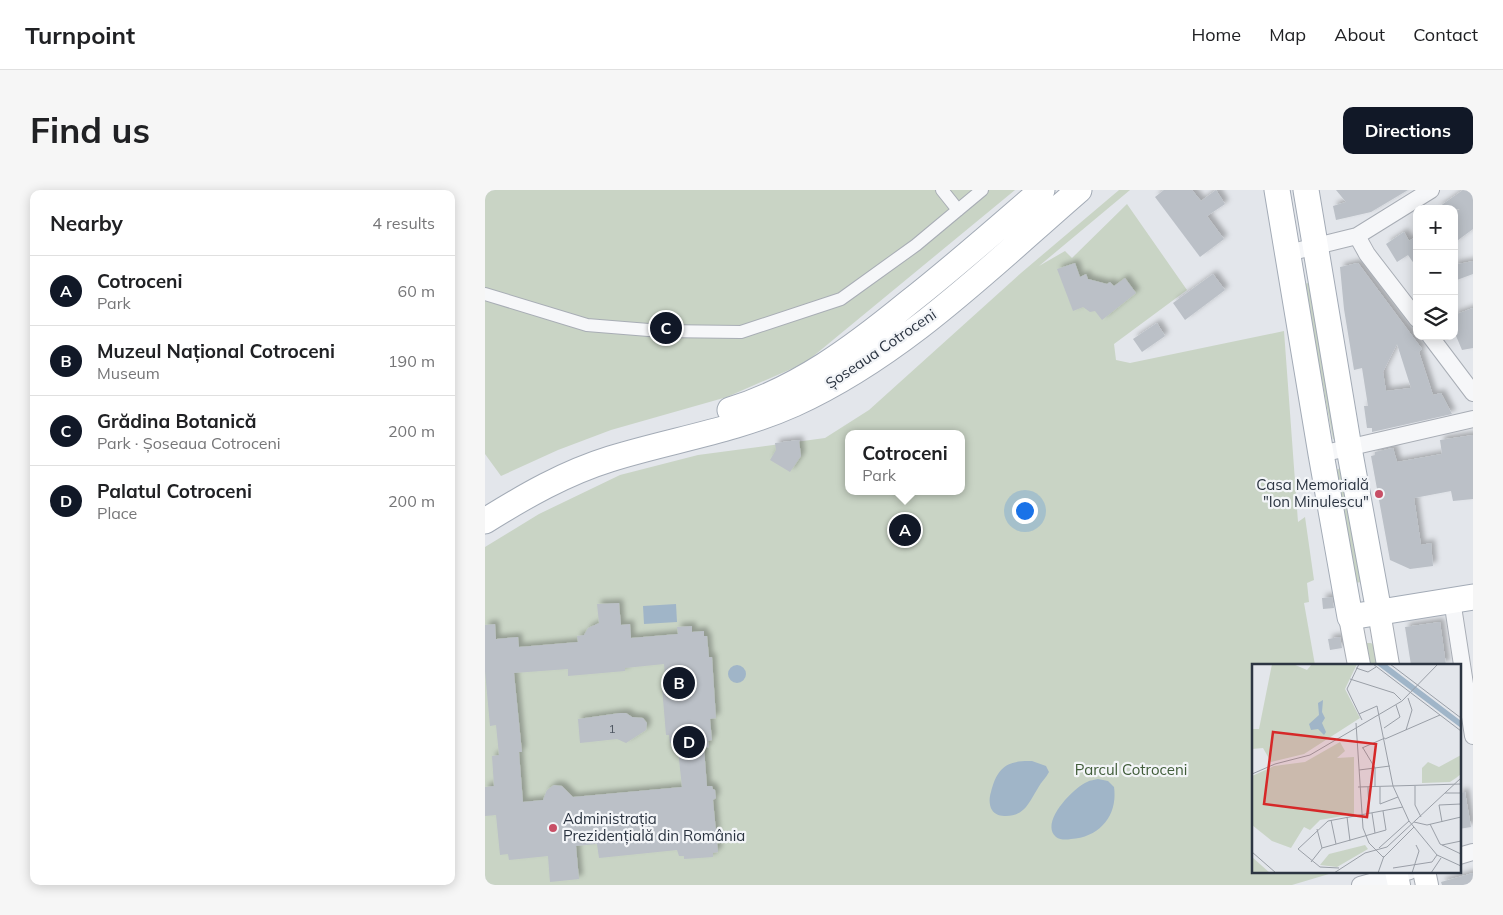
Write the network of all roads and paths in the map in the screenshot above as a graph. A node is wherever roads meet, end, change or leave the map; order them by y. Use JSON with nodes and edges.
{"nodes":[{"id":1,"x":942,"y":190,"type":"edge"},
{"id":2,"x":982,"y":190,"type":"edge"},
{"id":3,"x":1042,"y":190,"type":"edge"},
{"id":4,"x":1079,"y":190,"type":"edge"},
{"id":5,"x":1277,"y":190,"type":"edge"},
{"id":6,"x":1306,"y":190,"type":"edge"},
{"id":7,"x":1431,"y":190,"type":"edge"},
{"id":8,"x":959,"y":210,"type":"junction"},
{"id":9,"x":1357,"y":236,"type":"junction"},
{"id":10,"x":1315,"y":247,"type":"junction"},
{"id":11,"x":1288,"y":253,"type":"junction"},
{"id":12,"x":485,"y":294,"type":"edge"},
{"id":13,"x":1413,"y":314,"type":"edge"},
{"id":14,"x":1433,"y":340,"type":"edge"},
{"id":15,"x":1473,"y":393,"type":"edge"},
{"id":16,"x":1473,"y":419,"type":"edge"},
{"id":17,"x":1349,"y":448,"type":"junction"},
{"id":18,"x":1321,"y":454,"type":"junction"},
{"id":19,"x":485,"y":501,"type":"edge"},
{"id":20,"x":485,"y":521,"type":"edge"},
{"id":21,"x":1463,"y":598,"type":"edge"},
{"id":22,"x":1379,"y":612,"type":"junction"},
{"id":23,"x":1351,"y":617,"type":"junction"},
{"id":24,"x":1359,"y":664,"type":"edge"},
{"id":25,"x":1388,"y":664,"type":"edge"},
{"id":26,"x":1473,"y":736,"type":"edge"},
{"id":27,"x":1424,"y":872,"type":"edge"},
{"id":28,"x":1400,"y":876,"type":"edge"},
{"id":29,"x":1360,"y":885,"type":"edge"},
{"id":30,"x":1427,"y":885,"type":"edge"}],
"edges":[{"from":1,"to":8,"type":"street"},
{"from":2,"to":8,"type":"street"},
{"from":3,"to":19,"type":"main road","name":"Șoseaua Cotroceni"},
{"from":4,"to":20,"type":"main road","name":"Șoseaua Cotroceni"},
{"from":5,"to":11,"type":"main road"},
{"from":6,"to":10,"type":"main road"},
{"from":7,"to":9,"type":"street"},
{"from":8,"to":12,"type":"street"},
{"from":9,"to":10,"type":"street"},
{"from":9,"to":13,"type":"street"},
{"from":10,"to":11,"type":"street"},
{"from":10,"to":17,"type":"main road"},
{"from":11,"to":18,"type":"main road"},
{"from":14,"to":15,"type":"street"},
{"from":16,"to":17,"type":"street"},
{"from":17,"to":18,"type":"street"},
{"from":17,"to":22,"type":"main road"},
{"from":18,"to":23,"type":"main road"},
{"from":21,"to":22,"type":"main road"},
{"from":21,"to":26,"type":"street"},
{"from":22,"to":23,"type":"main road"},
{"from":22,"to":25,"type":"main road"},
{"from":23,"to":24,"type":"main road"},
{"from":27,"to":30,"type":"main road"},
{"from":28,"to":29,"type":"street"}]}
